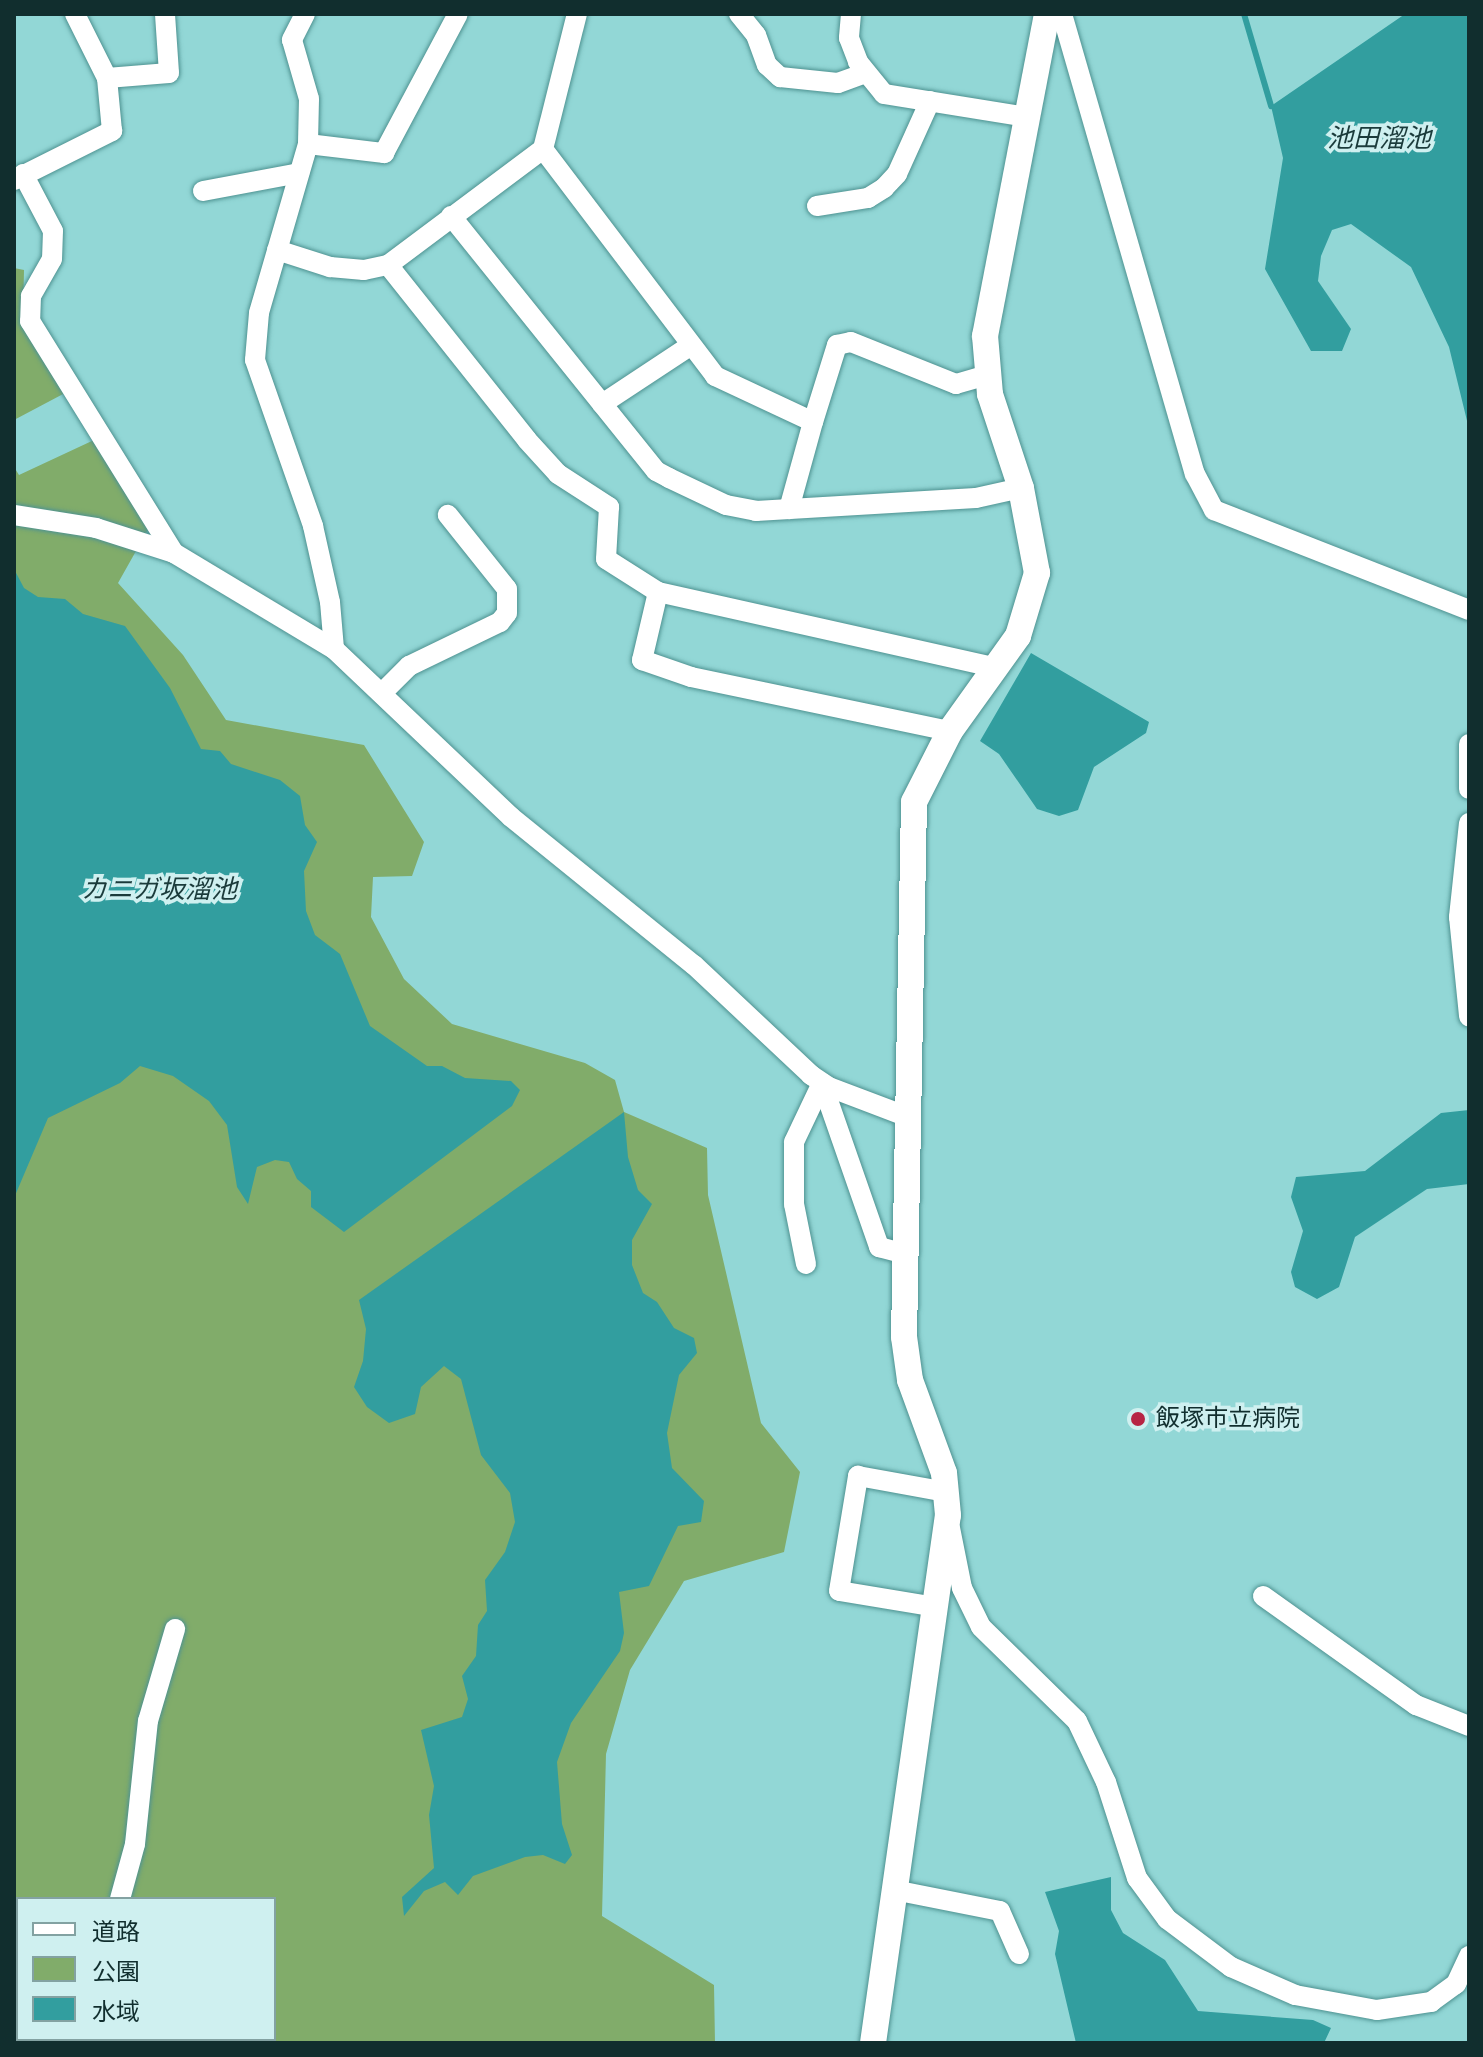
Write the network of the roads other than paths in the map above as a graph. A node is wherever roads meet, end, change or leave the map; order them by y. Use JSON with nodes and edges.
{"nodes":[{"id":1,"x":75,"y":14,"type":"edge"},
{"id":2,"x":165,"y":14,"type":"edge"},
{"id":3,"x":305,"y":14,"type":"edge"},
{"id":4,"x":458,"y":14,"type":"edge"},
{"id":5,"x":577,"y":14,"type":"edge"},
{"id":6,"x":739,"y":14,"type":"edge"},
{"id":7,"x":851,"y":14,"type":"edge"},
{"id":8,"x":1047,"y":14,"type":"edge"},
{"id":9,"x":1062,"y":14,"type":"edge"},
{"id":10,"x":865,"y":73,"type":"junction"},
{"id":11,"x":107,"y":78,"type":"junction"},
{"id":12,"x":930,"y":101,"type":"junction"},
{"id":13,"x":1027,"y":117,"type":"junction"},
{"id":14,"x":308,"y":144,"type":"junction"},
{"id":15,"x":543,"y":149,"type":"junction"},
{"id":16,"x":299,"y":173,"type":"junction"},
{"id":17,"x":18,"y":177,"type":"edge"},
{"id":18,"x":203,"y":191,"type":"dead end"},
{"id":19,"x":817,"y":206,"type":"dead end"},
{"id":20,"x":451,"y":216,"type":"junction"},
{"id":21,"x":277,"y":250,"type":"junction"},
{"id":22,"x":388,"y":265,"type":"junction"},
{"id":23,"x":690,"y":346,"type":"junction"},
{"id":24,"x":987,"y":375,"type":"junction"},
{"id":25,"x":602,"y":404,"type":"junction"},
{"id":26,"x":813,"y":422,"type":"junction"},
{"id":27,"x":1021,"y":488,"type":"junction"},
{"id":28,"x":789,"y":509,"type":"junction"},
{"id":29,"x":14,"y":515,"type":"edge"},
{"id":30,"x":448,"y":515,"type":"dead end"},
{"id":31,"x":174,"y":553,"type":"junction"},
{"id":32,"x":658,"y":592,"type":"junction"},
{"id":33,"x":1469,"y":610,"type":"edge"},
{"id":34,"x":334,"y":649,"type":"junction"},
{"id":35,"x":998,"y":668,"type":"junction"},
{"id":36,"x":383,"y":692,"type":"junction"},
{"id":37,"x":950,"y":731,"type":"junction"},
{"id":38,"x":1469,"y":744,"type":"edge"},
{"id":39,"x":1469,"y":789,"type":"edge"},
{"id":40,"x":1469,"y":823,"type":"edge"},
{"id":41,"x":1469,"y":1016,"type":"edge"},
{"id":42,"x":822,"y":1083,"type":"junction"},
{"id":43,"x":908,"y":1117,"type":"junction"},
{"id":44,"x":902,"y":1253,"type":"junction"},
{"id":45,"x":806,"y":1264,"type":"dead end"},
{"id":46,"x":947,"y":1504,"type":"junction"},
{"id":47,"x":1263,"y":1596,"type":"dead end"},
{"id":48,"x":936,"y":1607,"type":"junction"},
{"id":49,"x":175,"y":1629,"type":"dead end"},
{"id":50,"x":1469,"y":1726,"type":"edge"},
{"id":51,"x":894,"y":1890,"type":"junction"},
{"id":52,"x":121,"y":1897,"type":"edge"},
{"id":53,"x":1019,"y":1954,"type":"dead end"},
{"id":54,"x":1469,"y":1956,"type":"edge"},
{"id":55,"x":873,"y":2043,"type":"edge"}],
"edges":[{"from":1,"to":11,"type":"street"},
{"from":2,"to":11,"type":"street"},
{"from":3,"to":14,"type":"street"},
{"from":4,"to":14,"type":"street"},
{"from":5,"to":15,"type":"street"},
{"from":6,"to":10,"type":"street"},
{"from":7,"to":10,"type":"street"},
{"from":8,"to":13,"type":"street"},
{"from":9,"to":33,"type":"street"},
{"from":10,"to":12,"type":"street"},
{"from":11,"to":17,"type":"street"},
{"from":12,"to":13,"type":"street"},
{"from":12,"to":19,"type":"street"},
{"from":13,"to":24,"type":"street"},
{"from":14,"to":16,"type":"street"},
{"from":15,"to":20,"type":"street"},
{"from":15,"to":23,"type":"street"},
{"from":16,"to":18,"type":"street"},
{"from":16,"to":21,"type":"street"},
{"from":17,"to":31,"type":"street"},
{"from":20,"to":22,"type":"street"},
{"from":20,"to":25,"type":"street"},
{"from":21,"to":22,"type":"street"},
{"from":21,"to":34,"type":"street"},
{"from":22,"to":32,"type":"street"},
{"from":23,"to":25,"type":"street"},
{"from":23,"to":26,"type":"street"},
{"from":24,"to":26,"type":"street"},
{"from":24,"to":27,"type":"street"},
{"from":25,"to":28,"type":"street"},
{"from":26,"to":28,"type":"street"},
{"from":27,"to":28,"type":"street"},
{"from":27,"to":35,"type":"street"},
{"from":29,"to":31,"type":"street"},
{"from":30,"to":36,"type":"street"},
{"from":31,"to":34,"type":"street"},
{"from":32,"to":35,"type":"street"},
{"from":32,"to":37,"type":"street"},
{"from":34,"to":36,"type":"street"},
{"from":35,"to":37,"type":"street"},
{"from":36,"to":42,"type":"street"},
{"from":37,"to":43,"type":"street"},
{"from":38,"to":39,"type":"street"},
{"from":40,"to":41,"type":"street"},
{"from":42,"to":43,"type":"street"},
{"from":42,"to":44,"type":"street"},
{"from":42,"to":45,"type":"street"},
{"from":43,"to":44,"type":"street"},
{"from":44,"to":46,"type":"street"},
{"from":46,"to":48,"type":"street"},
{"from":46,"to":48,"type":"street"},
{"from":46,"to":54,"type":"street"},
{"from":47,"to":50,"type":"street"},
{"from":48,"to":51,"type":"street"},
{"from":49,"to":52,"type":"street"},
{"from":51,"to":53,"type":"street"},
{"from":51,"to":55,"type":"street"}]}
